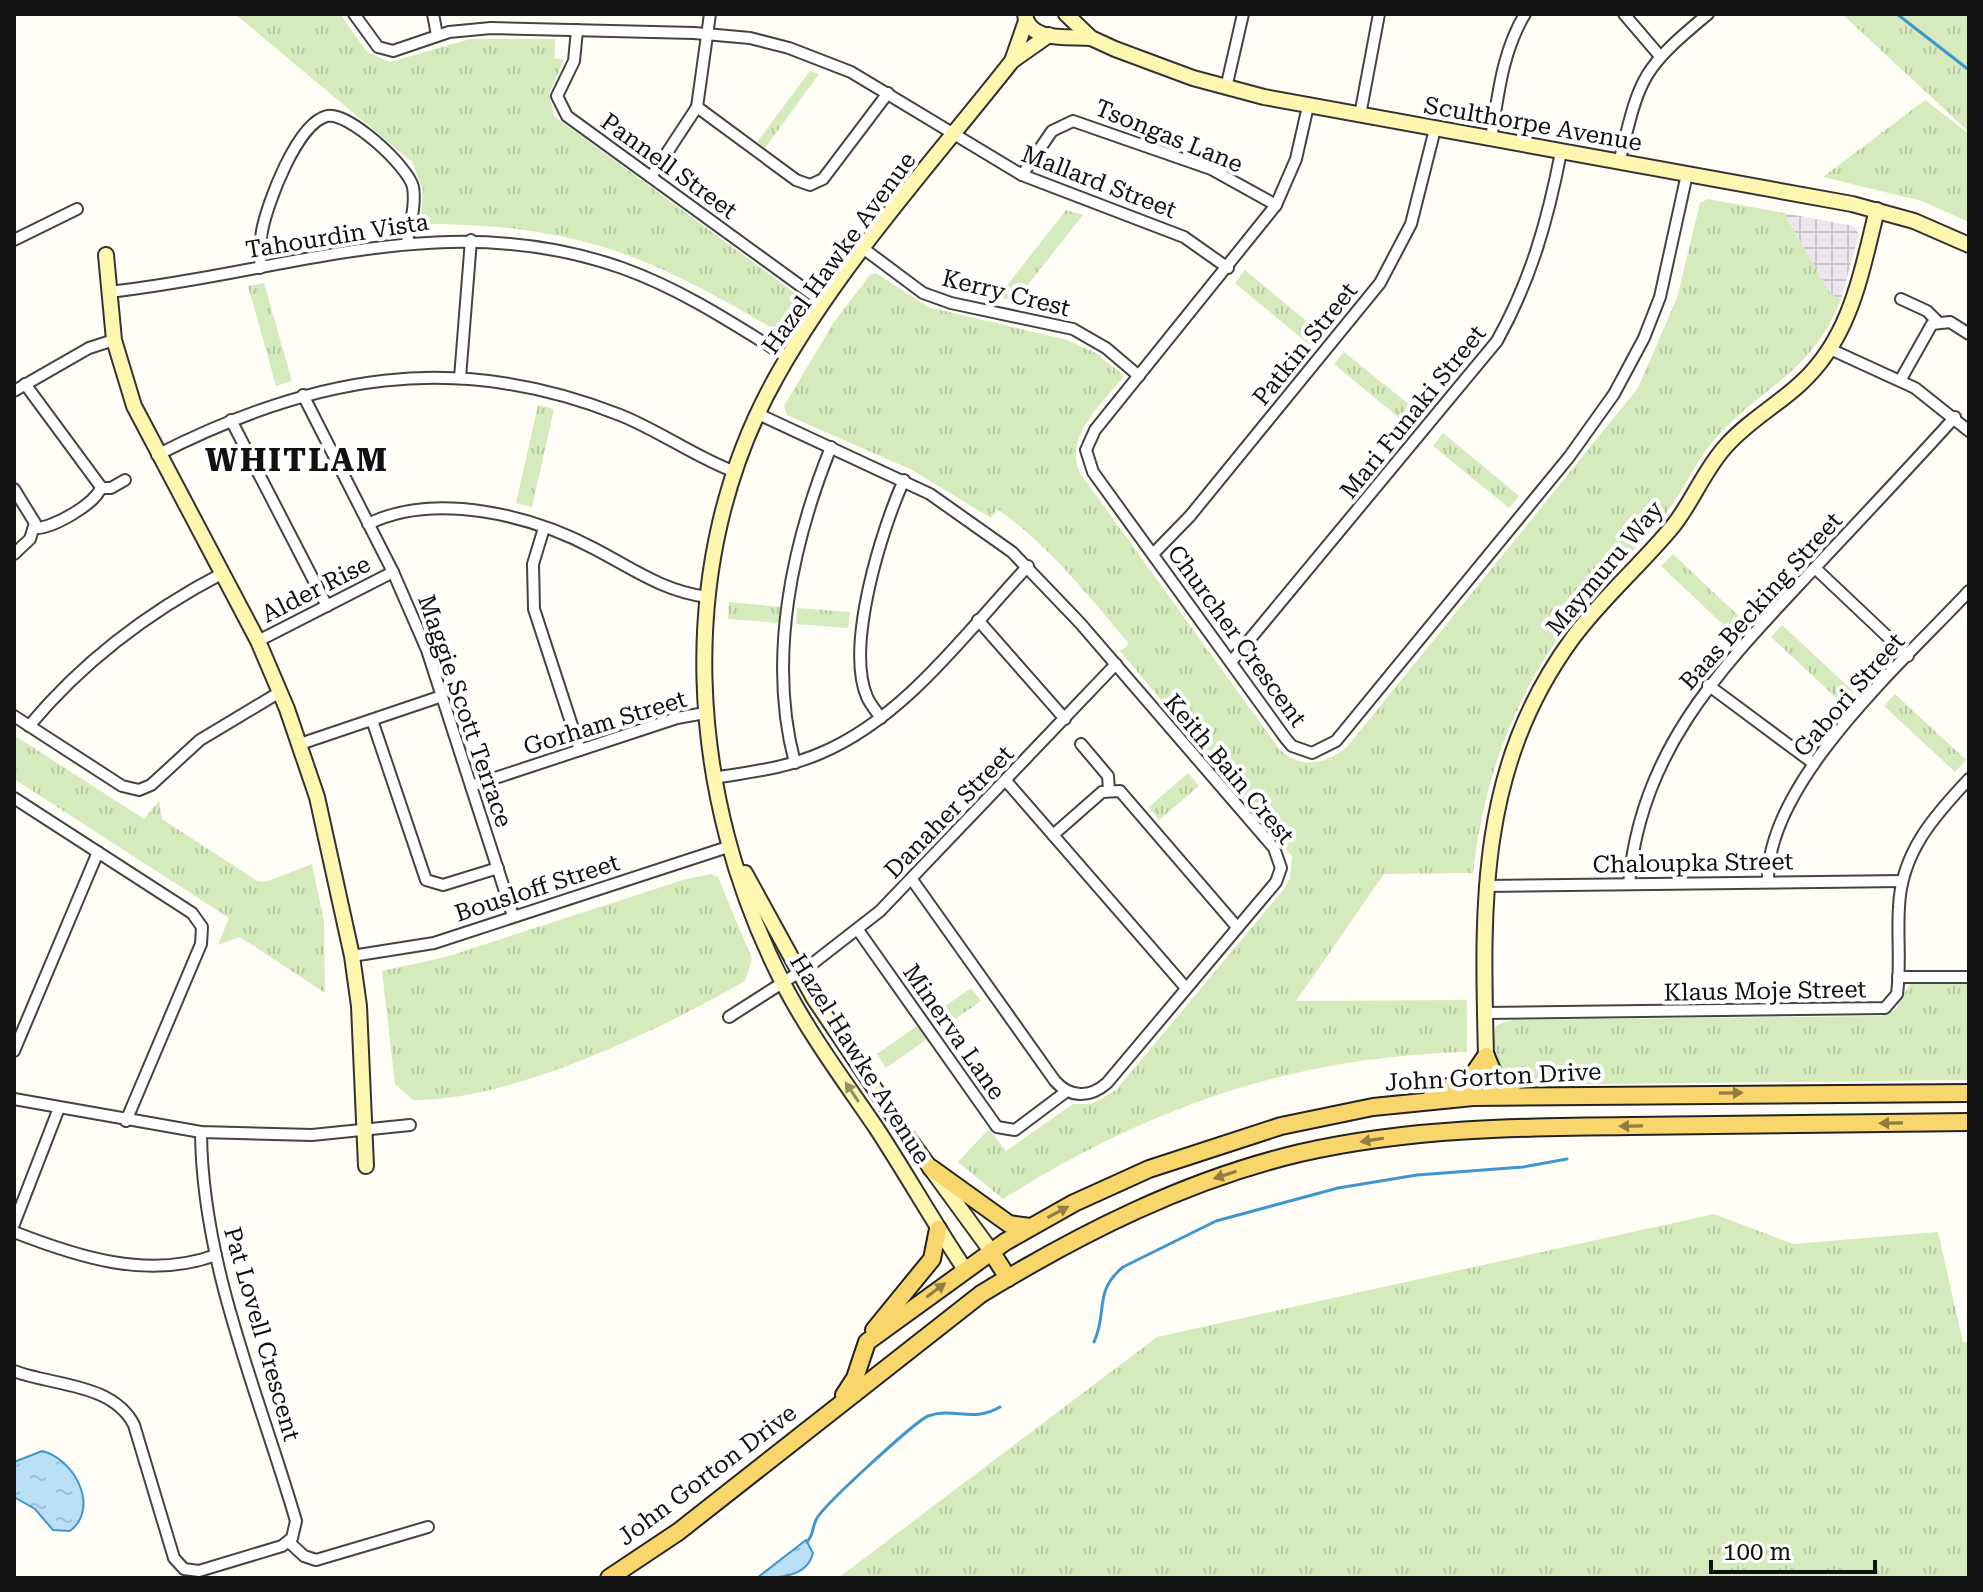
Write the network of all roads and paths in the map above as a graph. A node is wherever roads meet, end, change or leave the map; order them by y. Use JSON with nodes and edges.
{"nodes":[{"id":1,"x":354,"y":14,"type":"edge"},
{"id":2,"x":433,"y":14,"type":"edge"},
{"id":3,"x":710,"y":14,"type":"edge"},
{"id":4,"x":1066,"y":14,"type":"edge"},
{"id":5,"x":1243,"y":14,"type":"edge"},
{"id":6,"x":1379,"y":14,"type":"edge"},
{"id":7,"x":1525,"y":14,"type":"edge"},
{"id":8,"x":1624,"y":14,"type":"edge"},
{"id":9,"x":1708,"y":14,"type":"edge"},
{"id":10,"x":1024,"y":17,"type":"edge"},
{"id":11,"x":577,"y":30,"type":"junction"},
{"id":12,"x":708,"y":34,"type":"junction"},
{"id":13,"x":1050,"y":34,"type":"junction"},
{"id":14,"x":437,"y":35,"type":"junction"},
{"id":15,"x":1091,"y":38,"type":"junction"},
{"id":16,"x":1659,"y":55,"type":"junction"},
{"id":17,"x":1012,"y":61,"type":"junction"},
{"id":18,"x":1226,"y":88,"type":"junction"},
{"id":19,"x":888,"y":93,"type":"junction"},
{"id":20,"x":1308,"y":106,"type":"junction"},
{"id":21,"x":697,"y":107,"type":"junction"},
{"id":22,"x":1360,"y":115,"type":"junction"},
{"id":23,"x":1435,"y":129,"type":"junction"},
{"id":24,"x":954,"y":136,"type":"junction"},
{"id":25,"x":1491,"y":139,"type":"junction"},
{"id":26,"x":1561,"y":152,"type":"junction"},
{"id":27,"x":1619,"y":163,"type":"junction"},
{"id":28,"x":1687,"y":174,"type":"junction"},
{"id":29,"x":1022,"y":175,"type":"junction"},
{"id":30,"x":651,"y":177,"type":"junction"},
{"id":31,"x":1276,"y":205,"type":"junction"},
{"id":32,"x":77,"y":209,"type":"dead end"},
{"id":33,"x":1877,"y":210,"type":"junction"},
{"id":34,"x":14,"y":240,"type":"edge"},
{"id":35,"x":471,"y":240,"type":"junction"},
{"id":36,"x":407,"y":242,"type":"junction"},
{"id":37,"x":1969,"y":245,"type":"edge"},
{"id":38,"x":864,"y":249,"type":"junction"},
{"id":39,"x":106,"y":255,"type":"dead end"},
{"id":40,"x":260,"y":268,"type":"junction"},
{"id":41,"x":1228,"y":268,"type":"junction"},
{"id":42,"x":108,"y":292,"type":"junction"},
{"id":43,"x":1901,"y":299,"type":"dead end"},
{"id":44,"x":824,"y":303,"type":"junction"},
{"id":45,"x":1937,"y":321,"type":"junction"},
{"id":46,"x":1969,"y":334,"type":"edge"},
{"id":47,"x":114,"y":340,"type":"junction"},
{"id":48,"x":1830,"y":349,"type":"junction"},
{"id":49,"x":787,"y":357,"type":"junction"},
{"id":50,"x":1139,"y":376,"type":"junction"},
{"id":51,"x":460,"y":378,"type":"junction"},
{"id":52,"x":1901,"y":379,"type":"junction"},
{"id":53,"x":25,"y":384,"type":"junction"},
{"id":54,"x":14,"y":391,"type":"edge"},
{"id":55,"x":303,"y":395,"type":"junction"},
{"id":56,"x":758,"y":414,"type":"junction"},
{"id":57,"x":1955,"y":417,"type":"junction"},
{"id":58,"x":231,"y":420,"type":"junction"},
{"id":59,"x":1969,"y":431,"type":"edge"},
{"id":60,"x":831,"y":447,"type":"junction"},
{"id":61,"x":157,"y":455,"type":"junction"},
{"id":62,"x":735,"y":472,"type":"junction"},
{"id":63,"x":125,"y":480,"type":"dead end"},
{"id":64,"x":904,"y":480,"type":"junction"},
{"id":65,"x":101,"y":488,"type":"junction"},
{"id":66,"x":14,"y":489,"type":"edge"},
{"id":67,"x":368,"y":524,"type":"junction"},
{"id":68,"x":35,"y":528,"type":"junction"},
{"id":69,"x":544,"y":528,"type":"junction"},
{"id":70,"x":14,"y":554,"type":"edge"},
{"id":71,"x":1153,"y":554,"type":"junction"},
{"id":72,"x":1028,"y":566,"type":"junction"},
{"id":73,"x":1815,"y":568,"type":"junction"},
{"id":74,"x":393,"y":572,"type":"junction"},
{"id":75,"x":223,"y":573,"type":"junction"},
{"id":76,"x":1969,"y":591,"type":"edge"},
{"id":77,"x":707,"y":597,"type":"junction"},
{"id":78,"x":327,"y":606,"type":"junction"},
{"id":79,"x":978,"y":620,"type":"junction"},
{"id":80,"x":258,"y":641,"type":"junction"},
{"id":81,"x":1908,"y":656,"type":"junction"},
{"id":82,"x":1231,"y":662,"type":"junction"},
{"id":83,"x":1116,"y":664,"type":"junction"},
{"id":84,"x":1708,"y":685,"type":"junction"},
{"id":85,"x":280,"y":692,"type":"junction"},
{"id":86,"x":442,"y":696,"type":"junction"},
{"id":87,"x":705,"y":713,"type":"junction"},
{"id":88,"x":14,"y":716,"type":"edge"},
{"id":89,"x":881,"y":718,"type":"junction"},
{"id":90,"x":1065,"y":719,"type":"junction"},
{"id":91,"x":372,"y":720,"type":"junction"},
{"id":92,"x":29,"y":726,"type":"junction"},
{"id":93,"x":300,"y":744,"type":"junction"},
{"id":94,"x":1081,"y":744,"type":"dead end"},
{"id":95,"x":580,"y":750,"type":"junction"},
{"id":96,"x":795,"y":763,"type":"junction"},
{"id":97,"x":1813,"y":763,"type":"junction"},
{"id":98,"x":714,"y":778,"type":"junction"},
{"id":99,"x":1969,"y":779,"type":"edge"},
{"id":100,"x":1007,"y":782,"type":"junction"},
{"id":101,"x":471,"y":786,"type":"junction"},
{"id":102,"x":1109,"y":790,"type":"junction"},
{"id":103,"x":14,"y":798,"type":"edge"},
{"id":104,"x":1053,"y":835,"type":"junction"},
{"id":105,"x":731,"y":846,"type":"junction"},
{"id":106,"x":98,"y":852,"type":"junction"},
{"id":107,"x":737,"y":864,"type":"junction"},
{"id":108,"x":498,"y":868,"type":"junction"},
{"id":109,"x":913,"y":881,"type":"junction"},
{"id":110,"x":1902,"y":881,"type":"junction"},
{"id":111,"x":1768,"y":882,"type":"junction"},
{"id":112,"x":1629,"y":884,"type":"junction"},
{"id":113,"x":1485,"y":886,"type":"junction"},
{"id":114,"x":513,"y":916,"type":"junction"},
{"id":115,"x":1237,"y":927,"type":"junction"},
{"id":116,"x":858,"y":930,"type":"junction"},
{"id":117,"x":352,"y":956,"type":"junction"},
{"id":118,"x":799,"y":974,"type":"junction"},
{"id":119,"x":1898,"y":977,"type":"junction"},
{"id":120,"x":1969,"y":977,"type":"edge"},
{"id":121,"x":784,"y":984,"type":"junction"},
{"id":122,"x":1186,"y":988,"type":"junction"},
{"id":123,"x":1485,"y":1013,"type":"junction"},
{"id":124,"x":729,"y":1017,"type":"dead end"},
{"id":125,"x":14,"y":1051,"type":"edge"},
{"id":126,"x":1486,"y":1056,"type":"junction"},
{"id":127,"x":1067,"y":1091,"type":"junction"},
{"id":128,"x":1969,"y":1093,"type":"edge"},
{"id":129,"x":1516,"y":1096,"type":"junction"},
{"id":130,"x":14,"y":1099,"type":"edge"},
{"id":131,"x":1429,"y":1100,"type":"junction"},
{"id":132,"x":59,"y":1108,"type":"junction"},
{"id":133,"x":126,"y":1121,"type":"junction"},
{"id":134,"x":1969,"y":1122,"type":"edge"},
{"id":135,"x":410,"y":1125,"type":"dead end"},
{"id":136,"x":363,"y":1130,"type":"junction"},
{"id":137,"x":201,"y":1132,"type":"junction"},
{"id":138,"x":366,"y":1166,"type":"dead end"},
{"id":139,"x":931,"y":1168,"type":"junction"},
{"id":140,"x":14,"y":1224,"type":"edge"},
{"id":141,"x":1030,"y":1227,"type":"junction"},
{"id":142,"x":938,"y":1229,"type":"junction"},
{"id":143,"x":14,"y":1232,"type":"edge"},
{"id":144,"x":991,"y":1251,"type":"junction"},
{"id":145,"x":216,"y":1255,"type":"junction"},
{"id":146,"x":964,"y":1268,"type":"junction"},
{"id":147,"x":1008,"y":1278,"type":"junction"},
{"id":148,"x":981,"y":1294,"type":"junction"},
{"id":149,"x":867,"y":1342,"type":"junction"},
{"id":150,"x":14,"y":1371,"type":"edge"},
{"id":151,"x":834,"y":1409,"type":"junction"},
{"id":152,"x":428,"y":1527,"type":"dead end"},
{"id":153,"x":289,"y":1542,"type":"junction"},
{"id":154,"x":609,"y":1578,"type":"edge"}],
"edges":[{"from":1,"to":14,"type":"street","name":"Mallard Street"},
{"from":2,"to":14,"type":"street"},
{"from":3,"to":12,"type":"street"},
{"from":4,"to":13,"type":"street"},
{"from":4,"to":15,"type":"street","name":"Sculthorpe Avenue"},
{"from":5,"to":18,"type":"street"},
{"from":6,"to":22,"type":"street"},
{"from":7,"to":25,"type":"street"},
{"from":8,"to":16,"type":"street"},
{"from":9,"to":16,"type":"street"},
{"from":10,"to":13,"type":"street"},
{"from":10,"to":17,"type":"street","name":"Hazel Hawke Avenue"},
{"from":11,"to":12,"type":"street","name":"Mallard Street"},
{"from":11,"to":14,"type":"street","name":"Mallard Street"},
{"from":11,"to":30,"type":"street","name":"Pannell Street"},
{"from":12,"to":19,"type":"street","name":"Mallard Street"},
{"from":12,"to":21,"type":"street"},
{"from":13,"to":15,"type":"street","name":"Sculthorpe Avenue"},
{"from":13,"to":17,"type":"street","name":"Hazel Hawke Avenue"},
{"from":15,"to":18,"type":"street","name":"Sculthorpe Avenue"},
{"from":16,"to":27,"type":"street"},
{"from":17,"to":24,"type":"street","name":"Hazel Hawke Avenue"},
{"from":18,"to":20,"type":"street","name":"Sculthorpe Avenue"},
{"from":19,"to":21,"type":"street"},
{"from":19,"to":24,"type":"street","name":"Mallard Street"},
{"from":20,"to":22,"type":"street","name":"Sculthorpe Avenue"},
{"from":20,"to":31,"type":"street","name":"Churcher Crescent"},
{"from":21,"to":30,"type":"street"},
{"from":22,"to":23,"type":"street","name":"Sculthorpe Avenue"},
{"from":23,"to":25,"type":"street","name":"Sculthorpe Avenue"},
{"from":23,"to":71,"type":"street","name":"Patkin Street"},
{"from":24,"to":29,"type":"street","name":"Mallard Street"},
{"from":24,"to":38,"type":"street","name":"Hazel Hawke Avenue"},
{"from":25,"to":26,"type":"street","name":"Sculthorpe Avenue"},
{"from":26,"to":27,"type":"street","name":"Sculthorpe Avenue"},
{"from":26,"to":82,"type":"street","name":"Mari Funaki Street"},
{"from":27,"to":28,"type":"street","name":"Sculthorpe Avenue"},
{"from":28,"to":33,"type":"street","name":"Sculthorpe Avenue"},
{"from":28,"to":82,"type":"street","name":"Churcher Crescent"},
{"from":29,"to":31,"type":"street","name":"Tsongas Lane"},
{"from":29,"to":41,"type":"street","name":"Mallard Street"},
{"from":30,"to":44,"type":"street","name":"Pannell Street"},
{"from":31,"to":41,"type":"street","name":"Churcher Crescent"},
{"from":32,"to":34,"type":"street"},
{"from":33,"to":37,"type":"street","name":"Sculthorpe Avenue"},
{"from":33,"to":48,"type":"street","name":"Maymuru Way"},
{"from":35,"to":36,"type":"street","name":"Tahourdin Vista"},
{"from":35,"to":49,"type":"street","name":"Tahourdin Vista"},
{"from":35,"to":51,"type":"street"},
{"from":36,"to":40,"type":"street","name":"Tahourdin Vista"},
{"from":36,"to":40,"type":"street"},
{"from":38,"to":44,"type":"street","name":"Hazel Hawke Avenue"},
{"from":38,"to":50,"type":"street","name":"Kerry Crest"},
{"from":39,"to":42,"type":"street"},
{"from":40,"to":42,"type":"street","name":"Tahourdin Vista"},
{"from":41,"to":50,"type":"street","name":"Churcher Crescent"},
{"from":42,"to":47,"type":"street"},
{"from":43,"to":45,"type":"street"},
{"from":44,"to":49,"type":"street","name":"Hazel Hawke Avenue"},
{"from":45,"to":46,"type":"street"},
{"from":45,"to":52,"type":"street"},
{"from":47,"to":53,"type":"street"},
{"from":47,"to":61,"type":"street"},
{"from":48,"to":52,"type":"street"},
{"from":48,"to":113,"type":"street","name":"Maymuru Way"},
{"from":49,"to":56,"type":"street","name":"Hazel Hawke Avenue"},
{"from":50,"to":71,"type":"street","name":"Churcher Crescent"},
{"from":51,"to":55,"type":"street"},
{"from":51,"to":62,"type":"street"},
{"from":52,"to":57,"type":"street"},
{"from":53,"to":54,"type":"street"},
{"from":53,"to":65,"type":"street"},
{"from":55,"to":58,"type":"street"},
{"from":55,"to":67,"type":"street","name":"Maggie Scott Terrace"},
{"from":56,"to":60,"type":"street","name":"Keith Bain Crest"},
{"from":56,"to":62,"type":"street","name":"Hazel Hawke Avenue"},
{"from":57,"to":59,"type":"street"},
{"from":57,"to":73,"type":"street","name":"Baas Becking Street"},
{"from":58,"to":61,"type":"street"},
{"from":58,"to":78,"type":"street"},
{"from":60,"to":64,"type":"street","name":"Keith Bain Crest"},
{"from":60,"to":96,"type":"street"},
{"from":61,"to":75,"type":"street"},
{"from":62,"to":77,"type":"street","name":"Hazel Hawke Avenue"},
{"from":63,"to":65,"type":"street"},
{"from":64,"to":72,"type":"street","name":"Keith Bain Crest"},
{"from":64,"to":89,"type":"street"},
{"from":65,"to":68,"type":"street"},
{"from":66,"to":68,"type":"street"},
{"from":67,"to":69,"type":"street"},
{"from":67,"to":74,"type":"street","name":"Maggie Scott Terrace"},
{"from":68,"to":70,"type":"street"},
{"from":69,"to":77,"type":"street"},
{"from":69,"to":95,"type":"street"},
{"from":71,"to":82,"type":"street","name":"Churcher Crescent"},
{"from":72,"to":79,"type":"street"},
{"from":72,"to":83,"type":"street","name":"Keith Bain Crest"},
{"from":73,"to":81,"type":"street"},
{"from":73,"to":84,"type":"street","name":"Baas Becking Street"},
{"from":74,"to":78,"type":"street","name":"Alder Rise"},
{"from":74,"to":86,"type":"street","name":"Maggie Scott Terrace"},
{"from":75,"to":80,"type":"street"},
{"from":75,"to":92,"type":"street"},
{"from":76,"to":81,"type":"street","name":"Gabori Street"},
{"from":77,"to":87,"type":"street","name":"Hazel Hawke Avenue"},
{"from":78,"to":80,"type":"street","name":"Alder Rise"},
{"from":79,"to":89,"type":"street"},
{"from":79,"to":90,"type":"street"},
{"from":80,"to":85,"type":"street"},
{"from":81,"to":97,"type":"street","name":"Gabori Street"},
{"from":83,"to":90,"type":"street","name":"Danaher Street"},
{"from":83,"to":115,"type":"street","name":"Keith Bain Crest"},
{"from":84,"to":97,"type":"street"},
{"from":84,"to":112,"type":"street","name":"Baas Becking Street"},
{"from":85,"to":92,"type":"street"},
{"from":85,"to":93,"type":"street"},
{"from":86,"to":91,"type":"street"},
{"from":86,"to":101,"type":"street","name":"Maggie Scott Terrace"},
{"from":87,"to":95,"type":"street","name":"Gorham Street"},
{"from":87,"to":98,"type":"street","name":"Hazel Hawke Avenue"},
{"from":88,"to":92,"type":"street"},
{"from":89,"to":96,"type":"street"},
{"from":90,"to":100,"type":"street","name":"Danaher Street"},
{"from":91,"to":93,"type":"street"},
{"from":91,"to":108,"type":"street"},
{"from":93,"to":117,"type":"street"},
{"from":94,"to":102,"type":"street"},
{"from":95,"to":101,"type":"street","name":"Gorham Street"},
{"from":96,"to":98,"type":"street"},
{"from":97,"to":111,"type":"street","name":"Gabori Street"},
{"from":98,"to":105,"type":"street","name":"Hazel Hawke Avenue"},
{"from":99,"to":110,"type":"street","name":"Klaus Moje Street"},
{"from":100,"to":104,"type":"street"},
{"from":100,"to":109,"type":"street","name":"Danaher Street"},
{"from":101,"to":108,"type":"street","name":"Maggie Scott Terrace"},
{"from":102,"to":104,"type":"street"},
{"from":102,"to":115,"type":"street"},
{"from":103,"to":106,"type":"street"},
{"from":104,"to":122,"type":"street"},
{"from":105,"to":107,"type":"street","name":"Hazel Hawke Avenue"},
{"from":105,"to":114,"type":"street","name":"Bousloff Street"},
{"from":106,"to":125,"type":"street"},
{"from":106,"to":133,"type":"street"},
{"from":107,"to":118,"type":"street","name":"Hazel Hawke Avenue"},
{"from":107,"to":121,"type":"street","name":"Hazel Hawke Avenue"},
{"from":108,"to":114,"type":"street","name":"Maggie Scott Terrace"},
{"from":109,"to":116,"type":"street","name":"Danaher Street"},
{"from":109,"to":127,"type":"street"},
{"from":110,"to":111,"type":"street","name":"Chaloupka Street"},
{"from":110,"to":119,"type":"street","name":"Klaus Moje Street"},
{"from":111,"to":112,"type":"street","name":"Chaloupka Street"},
{"from":112,"to":113,"type":"street","name":"Chaloupka Street"},
{"from":113,"to":123,"type":"street","name":"Maymuru Way"},
{"from":114,"to":117,"type":"street","name":"Bousloff Street"},
{"from":115,"to":122,"type":"street","name":"Keith Bain Crest"},
{"from":116,"to":118,"type":"street","name":"Danaher Street"},
{"from":116,"to":127,"type":"street","name":"Minerva Lane"},
{"from":117,"to":136,"type":"street"},
{"from":118,"to":121,"type":"street","name":"Danaher Street"},
{"from":118,"to":139,"type":"street","name":"Hazel Hawke Avenue"},
{"from":119,"to":120,"type":"street"},
{"from":119,"to":123,"type":"street","name":"Klaus Moje Street"},
{"from":121,"to":124,"type":"street","name":"Danaher Street"},
{"from":142,"to":121,"type":"street","name":"Hazel Hawke Avenue","one_way":true},
{"from":122,"to":127,"type":"street","name":"Keith Bain Crest"},
{"from":123,"to":126,"type":"street","name":"Maymuru Way"},
{"from":126,"to":129,"type":"main road"},
{"from":126,"to":131,"type":"main road"},
{"from":129,"to":128,"type":"main road","name":"John Gorton Drive","one_way":true},
{"from":129,"to":131,"type":"main road","name":"John Gorton Drive"},
{"from":130,"to":132,"type":"street"},
{"from":141,"to":131,"type":"main road","name":"John Gorton Drive","one_way":true},
{"from":132,"to":133,"type":"street"},
{"from":132,"to":140,"type":"street"},
{"from":133,"to":137,"type":"street"},
{"from":134,"to":147,"type":"main road","name":"John Gorton Drive","one_way":true},
{"from":135,"to":136,"type":"street"},
{"from":136,"to":137,"type":"street"},
{"from":136,"to":138,"type":"street"},
{"from":137,"to":145,"type":"street","name":"Pat Lovell Crescent"},
{"from":139,"to":141,"type":"main road"},
{"from":139,"to":144,"type":"street","name":"Hazel Hawke Avenue"},
{"from":141,"to":144,"type":"main road","name":"John Gorton Drive"},
{"from":142,"to":146,"type":"street","name":"Hazel Hawke Avenue"},
{"from":142,"to":149,"type":"main road"},
{"from":143,"to":145,"type":"street"},
{"from":144,"to":146,"type":"main road","name":"John Gorton Drive"},
{"from":144,"to":147,"type":"main road"},
{"from":145,"to":153,"type":"street","name":"Pat Lovell Crescent"},
{"from":146,"to":148,"type":"main road"},
{"from":149,"to":146,"type":"main road","name":"John Gorton Drive","one_way":true},
{"from":147,"to":148,"type":"main road","name":"John Gorton Drive"},
{"from":148,"to":151,"type":"main road","name":"John Gorton Drive"},
{"from":149,"to":151,"type":"main road","name":"John Gorton Drive"},
{"from":150,"to":153,"type":"street"},
{"from":151,"to":154,"type":"main road","name":"John Gorton Drive"},
{"from":152,"to":153,"type":"street"}]}
